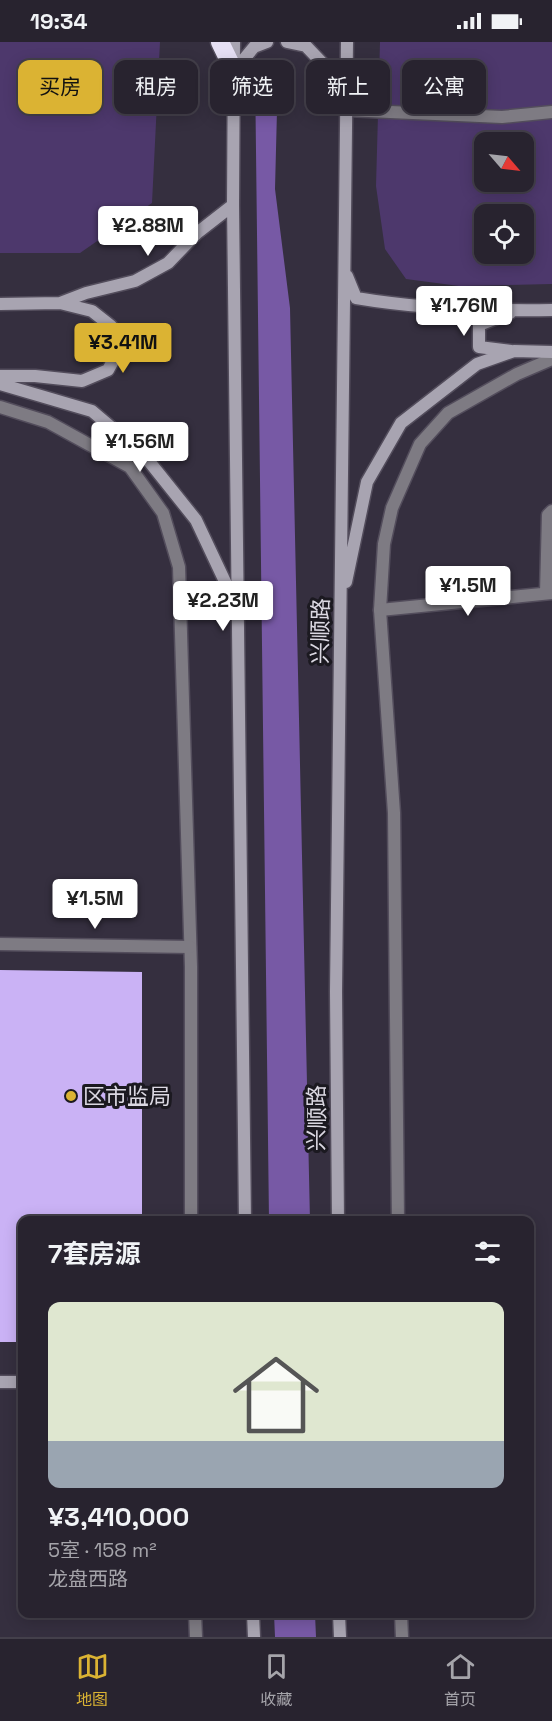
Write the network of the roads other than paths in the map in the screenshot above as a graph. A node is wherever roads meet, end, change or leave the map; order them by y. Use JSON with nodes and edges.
{"nodes":[{"id":1,"x":220,"y":42,"type":"edge"},
{"id":2,"x":234,"y":42,"type":"edge"},
{"id":3,"x":267,"y":42,"type":"edge"},
{"id":4,"x":287,"y":42,"type":"edge"},
{"id":5,"x":347,"y":42,"type":"edge"},
{"id":6,"x":229,"y":60,"type":"edge"},
{"id":7,"x":234,"y":60,"type":"edge"},
{"id":8,"x":243,"y":60,"type":"edge"},
{"id":9,"x":319,"y":60,"type":"edge"},
{"id":10,"x":347,"y":60,"type":"edge"},
{"id":11,"x":390,"y":112,"type":"edge"},
{"id":12,"x":552,"y":112,"type":"edge"},
{"id":13,"x":234,"y":114,"type":"edge"},
{"id":14,"x":346,"y":114,"type":"edge"},
{"id":15,"x":233,"y":205,"type":"junction"},
{"id":16,"x":344,"y":270,"type":"junction"},
{"id":17,"x":60,"y":303,"type":"junction"},
{"id":18,"x":0,"y":304,"type":"edge"},
{"id":19,"x":552,"y":310,"type":"edge"},
{"id":20,"x":514,"y":311,"type":"junction"},
{"id":21,"x":513,"y":351,"type":"junction"},
{"id":22,"x":552,"y":352,"type":"edge"},
{"id":23,"x":552,"y":359,"type":"edge"},
{"id":24,"x":0,"y":376,"type":"edge"},
{"id":25,"x":0,"y":384,"type":"edge"},
{"id":26,"x":0,"y":407,"type":"edge"},
{"id":27,"x":552,"y":511,"type":"edge"},
{"id":28,"x":549,"y":593,"type":"edge"},
{"id":29,"x":238,"y":609,"type":"junction"},
{"id":30,"x":341,"y":610,"type":"junction"},
{"id":31,"x":380,"y":610,"type":"junction"},
{"id":32,"x":0,"y":944,"type":"edge"},
{"id":33,"x":190,"y":947,"type":"junction"},
{"id":34,"x":190,"y":1216,"type":"edge"},
{"id":35,"x":245,"y":1216,"type":"edge"},
{"id":36,"x":338,"y":1216,"type":"edge"},
{"id":37,"x":398,"y":1216,"type":"edge"},
{"id":38,"x":0,"y":1382,"type":"edge"},
{"id":39,"x":18,"y":1382,"type":"edge"},
{"id":40,"x":195,"y":1618,"type":"edge"},
{"id":41,"x":254,"y":1618,"type":"edge"},
{"id":42,"x":339,"y":1618,"type":"edge"},
{"id":43,"x":401,"y":1618,"type":"edge"},
{"id":44,"x":195,"y":1637,"type":"edge"},
{"id":45,"x":254,"y":1637,"type":"edge"},
{"id":46,"x":339,"y":1637,"type":"edge"},
{"id":47,"x":402,"y":1637,"type":"edge"}],
"edges":[{"from":1,"to":6,"type":"highway"},
{"from":2,"to":7,"type":"main road"},
{"from":3,"to":8,"type":"main road"},
{"from":4,"to":9,"type":"main road"},
{"from":5,"to":10,"type":"main road","name":"兴顺路"},
{"from":11,"to":12,"type":"street"},
{"from":13,"to":15,"type":"main road"},
{"from":14,"to":16,"type":"main road","name":"兴顺路"},
{"from":15,"to":17,"type":"main road"},
{"from":15,"to":29,"type":"main road"},
{"from":16,"to":20,"type":"main road"},
{"from":16,"to":30,"type":"main road","name":"兴顺路"},
{"from":17,"to":18,"type":"main road"},
{"from":17,"to":24,"type":"main road"},
{"from":19,"to":20,"type":"main road"},
{"from":20,"to":21,"type":"main road"},
{"from":21,"to":22,"type":"main road"},
{"from":21,"to":30,"type":"main road"},
{"from":23,"to":31,"type":"street"},
{"from":25,"to":29,"type":"main road"},
{"from":26,"to":33,"type":"street"},
{"from":27,"to":28,"type":"street"},
{"from":28,"to":31,"type":"street"},
{"from":29,"to":35,"type":"main road"},
{"from":30,"to":36,"type":"main road","name":"兴顺路"},
{"from":31,"to":37,"type":"street"},
{"from":32,"to":33,"type":"street"},
{"from":33,"to":34,"type":"street"},
{"from":38,"to":39,"type":"main road"},
{"from":40,"to":44,"type":"street"},
{"from":41,"to":45,"type":"main road"},
{"from":42,"to":46,"type":"main road"},
{"from":43,"to":47,"type":"street"}]}
